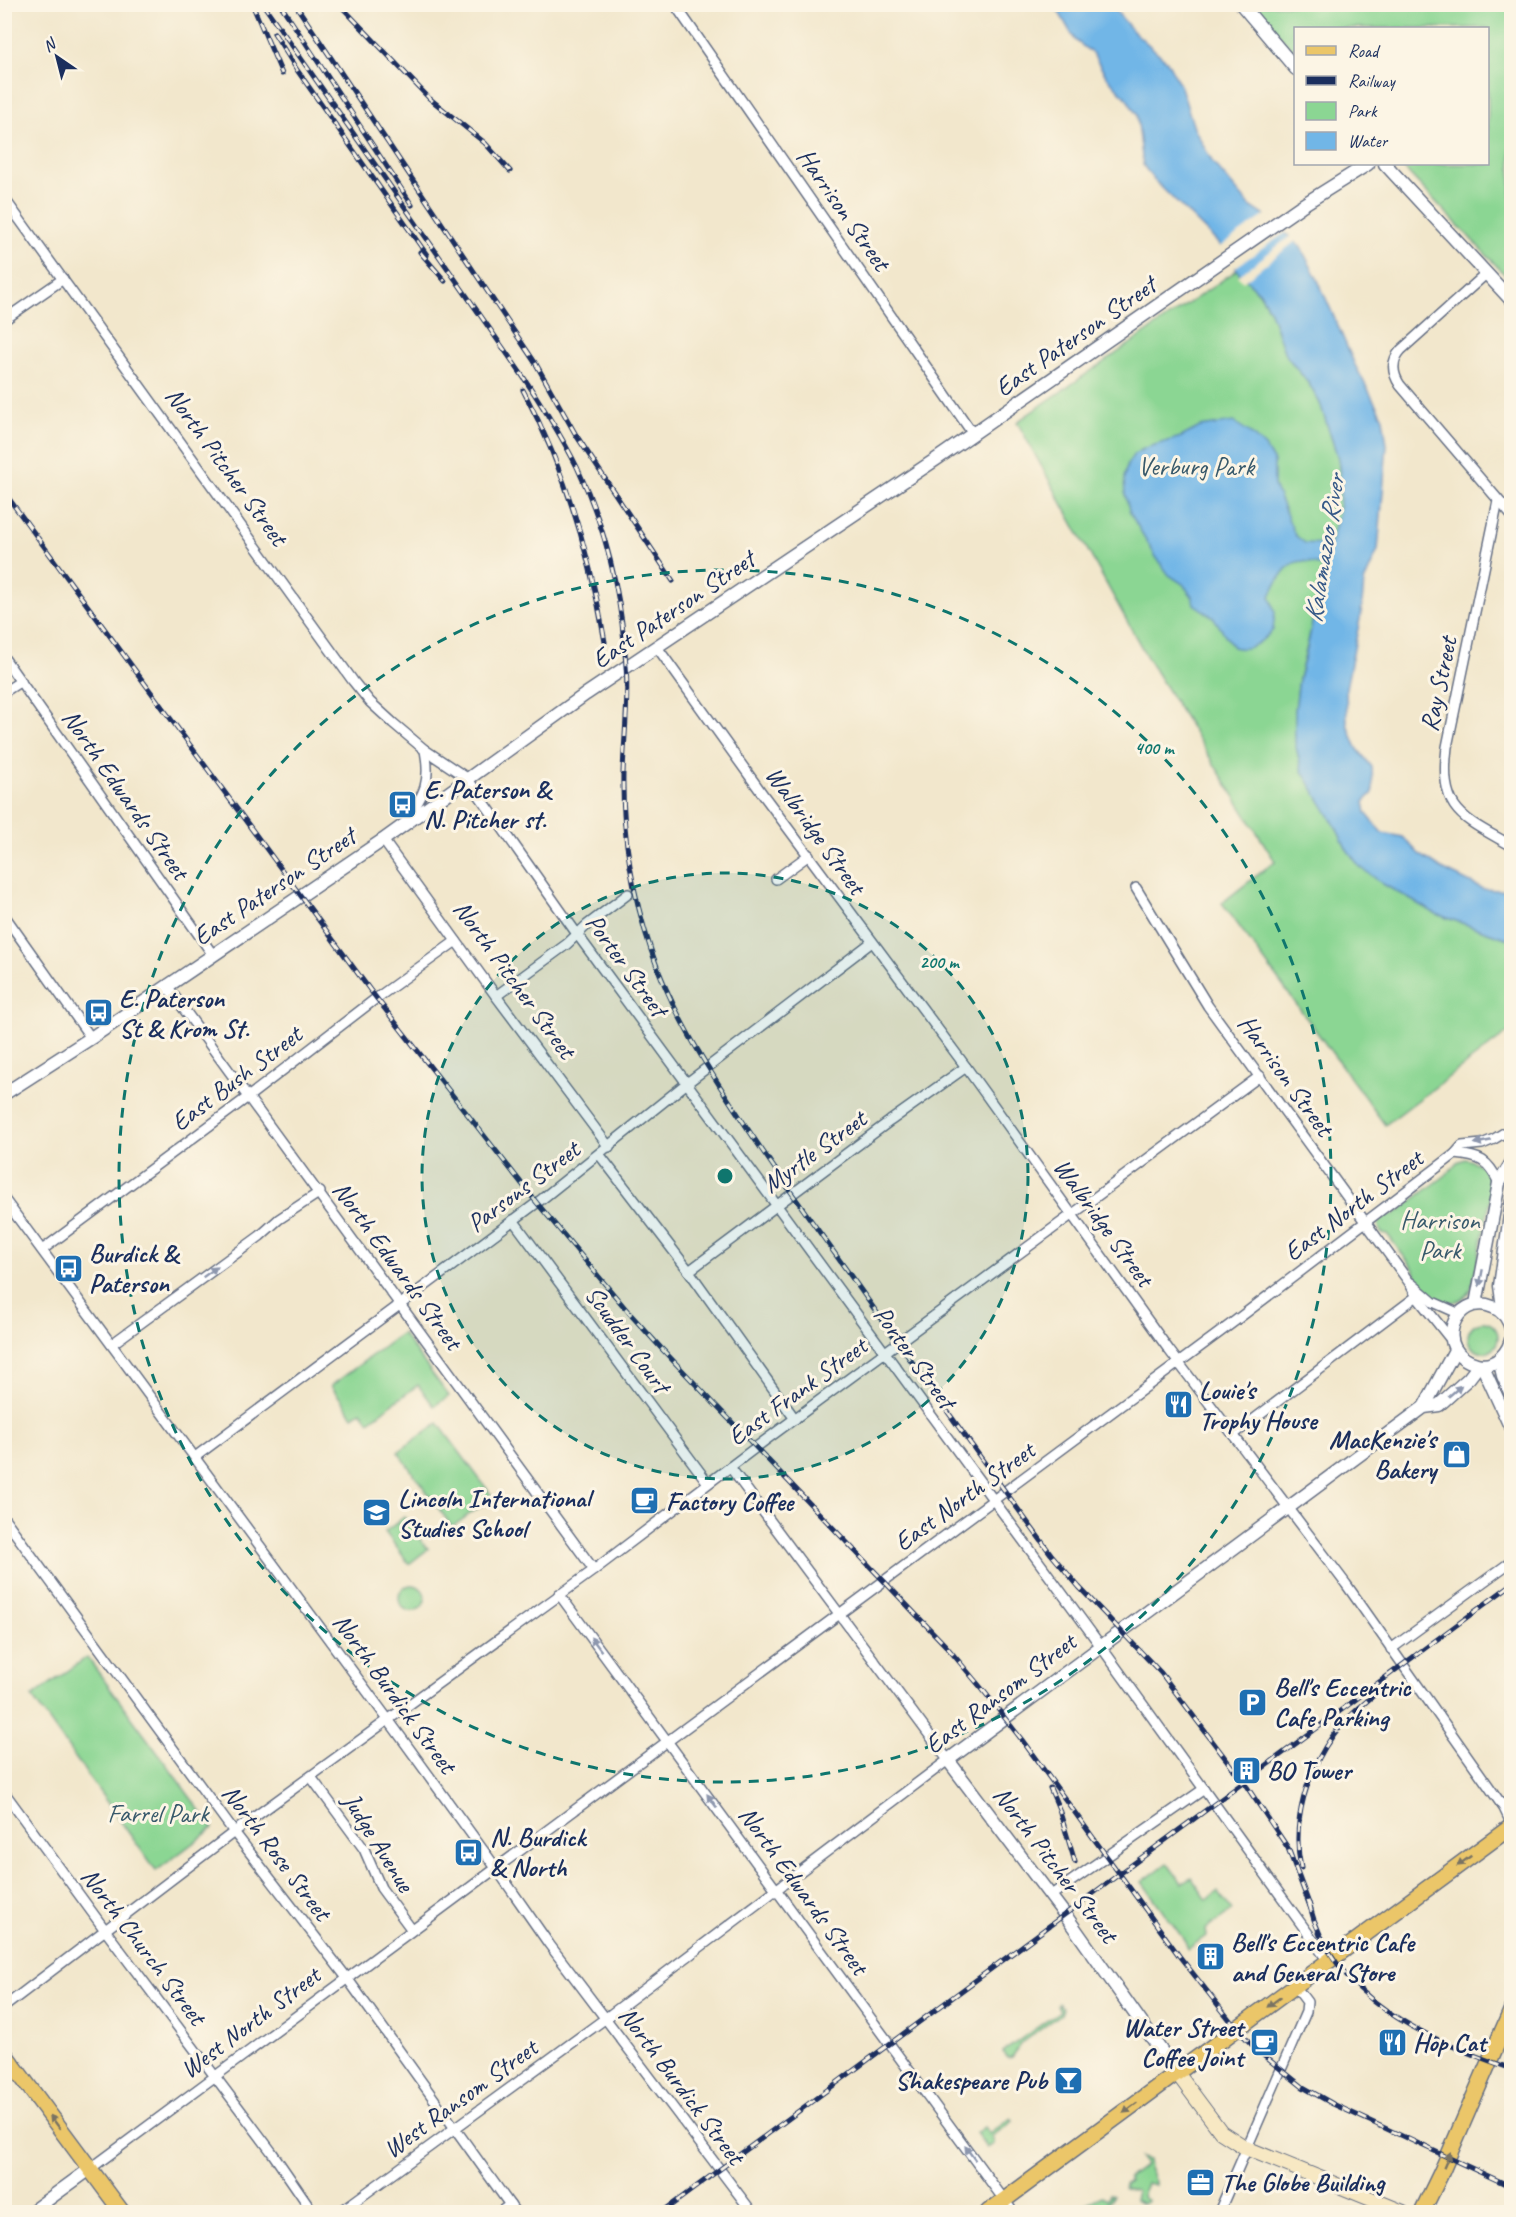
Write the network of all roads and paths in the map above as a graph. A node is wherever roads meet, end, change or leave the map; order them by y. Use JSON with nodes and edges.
{"nodes":[{"id":1,"x":1241,"y":4,"type":"edge"},
{"id":2,"x":678,"y":9,"type":"dead end"},
{"id":3,"x":1294,"y":67,"type":"edge"},
{"id":4,"x":1366,"y":165,"type":"edge"},
{"id":5,"x":1386,"y":165,"type":"edge"},
{"id":6,"x":4,"y":198,"type":"edge"},
{"id":7,"x":1486,"y":274,"type":"junction"},
{"id":8,"x":63,"y":279,"type":"junction"},
{"id":9,"x":1512,"y":301,"type":"edge"},
{"id":10,"x":4,"y":320,"type":"edge"},
{"id":11,"x":973,"y":434,"type":"junction"},
{"id":12,"x":1498,"y":501,"type":"junction"},
{"id":13,"x":1512,"y":516,"type":"edge"},
{"id":14,"x":657,"y":646,"type":"junction"},
{"id":15,"x":4,"y":658,"type":"edge"},
{"id":16,"x":21,"y":681,"type":"junction"},
{"id":17,"x":4,"y":692,"type":"edge"},
{"id":18,"x":425,"y":750,"type":"junction"},
{"id":19,"x":467,"y":778,"type":"junction"},
{"id":20,"x":404,"y":824,"type":"junction"},
{"id":21,"x":383,"y":840,"type":"junction"},
{"id":22,"x":1512,"y":846,"type":"edge"},
{"id":23,"x":809,"y":855,"type":"junction"},
{"id":24,"x":776,"y":879,"type":"dead end"},
{"id":25,"x":1136,"y":888,"type":"dead end"},
{"id":26,"x":628,"y":894,"type":"dead end"},
{"id":27,"x":4,"y":915,"type":"edge"},
{"id":28,"x":578,"y":934,"type":"junction"},
{"id":29,"x":456,"y":941,"type":"junction"},
{"id":30,"x":872,"y":942,"type":"junction"},
{"id":31,"x":213,"y":955,"type":"junction"},
{"id":32,"x":167,"y":986,"type":"junction"},
{"id":33,"x":496,"y":996,"type":"junction"},
{"id":34,"x":91,"y":1038,"type":"junction"},
{"id":35,"x":966,"y":1067,"type":"junction"},
{"id":36,"x":1260,"y":1076,"type":"junction"},
{"id":37,"x":687,"y":1083,"type":"junction"},
{"id":38,"x":4,"y":1094,"type":"edge"},
{"id":39,"x":248,"y":1096,"type":"junction"},
{"id":40,"x":1512,"y":1128,"type":"edge"},
{"id":41,"x":609,"y":1147,"type":"junction"},
{"id":42,"x":599,"y":1154,"type":"junction"},
{"id":43,"x":1455,"y":1154,"type":"junction"},
{"id":44,"x":1512,"y":1162,"type":"edge"},
{"id":45,"x":1499,"y":1183,"type":"junction"},
{"id":46,"x":320,"y":1192,"type":"junction"},
{"id":47,"x":4,"y":1199,"type":"edge"},
{"id":48,"x":1512,"y":1201,"type":"edge"},
{"id":49,"x":777,"y":1204,"type":"junction"},
{"id":50,"x":1072,"y":1215,"type":"junction"},
{"id":51,"x":513,"y":1220,"type":"junction"},
{"id":52,"x":1365,"y":1224,"type":"junction"},
{"id":53,"x":42,"y":1250,"type":"junction"},
{"id":54,"x":689,"y":1271,"type":"junction"},
{"id":55,"x":1409,"y":1282,"type":"junction"},
{"id":56,"x":1417,"y":1296,"type":"junction"},
{"id":57,"x":400,"y":1305,"type":"junction"},
{"id":58,"x":1476,"y":1305,"type":"junction"},
{"id":59,"x":1460,"y":1314,"type":"junction"},
{"id":60,"x":1504,"y":1314,"type":"junction"},
{"id":61,"x":1512,"y":1333,"type":"edge"},
{"id":62,"x":112,"y":1344,"type":"junction"},
{"id":63,"x":1453,"y":1346,"type":"junction"},
{"id":64,"x":886,"y":1353,"type":"junction"},
{"id":65,"x":1499,"y":1359,"type":"junction"},
{"id":66,"x":1179,"y":1363,"type":"junction"},
{"id":67,"x":1480,"y":1365,"type":"junction"},
{"id":68,"x":1512,"y":1397,"type":"edge"},
{"id":69,"x":1424,"y":1407,"type":"junction"},
{"id":70,"x":795,"y":1419,"type":"junction"},
{"id":71,"x":1512,"y":1426,"type":"edge"},
{"id":72,"x":1233,"y":1435,"type":"junction"},
{"id":73,"x":195,"y":1457,"type":"junction"},
{"id":74,"x":730,"y":1467,"type":"junction"},
{"id":75,"x":708,"y":1483,"type":"junction"},
{"id":76,"x":994,"y":1500,"type":"junction"},
{"id":77,"x":1287,"y":1509,"type":"junction"},
{"id":78,"x":4,"y":1518,"type":"edge"},
{"id":79,"x":1512,"y":1561,"type":"edge"},
{"id":80,"x":594,"y":1570,"type":"junction"},
{"id":81,"x":559,"y":1594,"type":"junction"},
{"id":82,"x":839,"y":1614,"type":"junction"},
{"id":83,"x":1100,"y":1646,"type":"junction"},
{"id":84,"x":1391,"y":1649,"type":"junction"},
{"id":85,"x":389,"y":1720,"type":"junction"},
{"id":86,"x":668,"y":1740,"type":"junction"},
{"id":87,"x":948,"y":1760,"type":"junction"},
{"id":88,"x":311,"y":1777,"type":"junction"},
{"id":89,"x":1204,"y":1789,"type":"junction"},
{"id":90,"x":4,"y":1792,"type":"edge"},
{"id":91,"x":1512,"y":1826,"type":"edge"},
{"id":92,"x":234,"y":1832,"type":"junction"},
{"id":93,"x":496,"y":1868,"type":"junction"},
{"id":94,"x":778,"y":1890,"type":"junction"},
{"id":95,"x":1050,"y":1896,"type":"junction"},
{"id":96,"x":105,"y":1930,"type":"junction"},
{"id":97,"x":412,"y":1930,"type":"junction"},
{"id":98,"x":1328,"y":1961,"type":"junction"},
{"id":99,"x":347,"y":1978,"type":"junction"},
{"id":100,"x":1295,"y":1986,"type":"junction"},
{"id":101,"x":4,"y":2007,"type":"edge"},
{"id":102,"x":1512,"y":2009,"type":"edge"},
{"id":103,"x":606,"y":2018,"type":"junction"},
{"id":104,"x":4,"y":2053,"type":"edge"},
{"id":105,"x":1177,"y":2073,"type":"junction"},
{"id":106,"x":215,"y":2077,"type":"junction"},
{"id":107,"x":455,"y":2129,"type":"junction"},
{"id":108,"x":1246,"y":2148,"type":"junction"},
{"id":109,"x":90,"y":2169,"type":"junction"},
{"id":110,"x":1009,"y":2207,"type":"edge"},
{"id":111,"x":512,"y":2209,"type":"edge"},
{"id":112,"x":31,"y":2212,"type":"edge"},
{"id":113,"x":122,"y":2212,"type":"edge"},
{"id":114,"x":313,"y":2212,"type":"edge"},
{"id":115,"x":340,"y":2212,"type":"edge"},
{"id":116,"x":500,"y":2212,"type":"edge"},
{"id":117,"x":752,"y":2212,"type":"edge"},
{"id":118,"x":988,"y":2212,"type":"edge"},
{"id":119,"x":1219,"y":2212,"type":"edge"},
{"id":120,"x":1403,"y":2212,"type":"edge"},
{"id":121,"x":1422,"y":2212,"type":"edge"}],
"edges":[{"from":1,"to":3,"type":"street"},
{"from":2,"to":11,"type":"street","name":"Harrison Street"},
{"from":4,"to":11,"type":"street","name":"East Paterson Street"},
{"from":5,"to":7,"type":"street"},
{"from":6,"to":8,"type":"street","name":"North Pitcher Street"},
{"from":7,"to":9,"type":"street"},
{"from":7,"to":12,"type":"street"},
{"from":8,"to":10,"type":"street"},
{"from":8,"to":18,"type":"street","name":"North Pitcher Street"},
{"from":11,"to":14,"type":"street","name":"East Paterson Street"},
{"from":12,"to":13,"type":"street"},
{"from":12,"to":22,"type":"street","name":"Ray Street"},
{"from":14,"to":19,"type":"street","name":"East Paterson Street"},
{"from":14,"to":23,"type":"street","name":"Walbridge Street"},
{"from":15,"to":16,"type":"street","name":"North Edwards Street"},
{"from":16,"to":17,"type":"street"},
{"from":16,"to":31,"type":"street","name":"North Edwards Street"},
{"from":18,"to":19,"type":"street","name":"North Pitcher Street"},
{"from":18,"to":20,"type":"street"},
{"from":19,"to":20,"type":"street","name":"East Paterson Street"},
{"from":19,"to":28,"type":"street","name":"Porter Street"},
{"from":20,"to":21,"type":"street","name":"East Paterson Street"},
{"from":21,"to":29,"type":"street","name":"North Pitcher Street"},
{"from":21,"to":31,"type":"street","name":"East Paterson Street"},
{"from":23,"to":24,"type":"street"},
{"from":23,"to":30,"type":"street","name":"Walbridge Street"},
{"from":25,"to":36,"type":"street","name":"Harrison Street"},
{"from":26,"to":28,"type":"street"},
{"from":27,"to":34,"type":"street"},
{"from":28,"to":33,"type":"street"},
{"from":28,"to":37,"type":"street","name":"Porter Street"},
{"from":29,"to":33,"type":"street","name":"North Pitcher Street"},
{"from":29,"to":39,"type":"street","name":"East Bush Street"},
{"from":30,"to":35,"type":"street","name":"Walbridge Street"},
{"from":30,"to":37,"type":"street","name":"Parsons Street"},
{"from":31,"to":32,"type":"street","name":"East Paterson Street"},
{"from":32,"to":34,"type":"street","name":"East Paterson Street"},
{"from":32,"to":39,"type":"street","name":"North Edwards Street"},
{"from":33,"to":41,"type":"street","name":"North Pitcher Street"},
{"from":34,"to":38,"type":"street","name":"East Paterson Street"},
{"from":35,"to":49,"type":"street","name":"Myrtle Street"},
{"from":35,"to":50,"type":"street","name":"Walbridge Street"},
{"from":36,"to":50,"type":"street","name":"East Frank Street"},
{"from":36,"to":52,"type":"street","name":"Harrison Street"},
{"from":37,"to":41,"type":"street","name":"Parsons Street"},
{"from":37,"to":49,"type":"street","name":"Porter Street"},
{"from":39,"to":46,"type":"street","name":"North Edwards Street"},
{"from":39,"to":53,"type":"street","name":"East Bush Street"},
{"from":40,"to":43,"type":"street","name":"East North Street","one_way":true},
{"from":41,"to":42,"type":"street","name":"Parsons Street"},
{"from":42,"to":51,"type":"street","name":"Parsons Street"},
{"from":42,"to":54,"type":"street"},
{"from":43,"to":45,"type":"street","name":"East North Street"},
{"from":43,"to":52,"type":"street","name":"East North Street"},
{"from":44,"to":45,"type":"street"},
{"from":45,"to":58,"type":"street","one_way":true},
{"from":46,"to":57,"type":"street","name":"North Edwards Street"},
{"from":62,"to":46,"type":"street","one_way":true},
{"from":47,"to":53,"type":"street","name":"North Burdick Street"},
{"from":48,"to":60,"type":"street"},
{"from":49,"to":54,"type":"street","name":"Myrtle Street"},
{"from":49,"to":64,"type":"street","name":"Porter Street"},
{"from":50,"to":64,"type":"street","name":"East Frank Street"},
{"from":50,"to":66,"type":"street","name":"Walbridge Street"},
{"from":51,"to":57,"type":"street","name":"Parsons Street"},
{"from":51,"to":75,"type":"street","name":"Scudder Court"},
{"from":52,"to":55,"type":"street","name":"Harrison Street"},
{"from":52,"to":66,"type":"street","name":"East North Street"},
{"from":53,"to":62,"type":"street","name":"North Burdick Street"},
{"from":54,"to":70,"type":"street"},
{"from":55,"to":56,"type":"street","name":"Harrison Street"},
{"from":55,"to":59,"type":"street","name":"Harrison Street"},
{"from":56,"to":63,"type":"street","name":"Harrison Street"},
{"from":56,"to":72,"type":"street"},
{"from":57,"to":73,"type":"street","name":"Parsons Street"},
{"from":57,"to":80,"type":"street","name":"North Edwards Street"},
{"from":58,"to":59,"type":"street"},
{"from":58,"to":60,"type":"street"},
{"from":59,"to":63,"type":"street"},
{"from":60,"to":61,"type":"street"},
{"from":61,"to":65,"type":"street"},
{"from":62,"to":73,"type":"street","name":"North Burdick Street"},
{"from":63,"to":67,"type":"street"},
{"from":63,"to":69,"type":"street","name":"East Ransom Street"},
{"from":64,"to":70,"type":"street","name":"East Frank Street"},
{"from":64,"to":76,"type":"street","name":"Porter Street"},
{"from":65,"to":67,"type":"street"},
{"from":65,"to":68,"type":"street"},
{"from":66,"to":72,"type":"street","name":"Walbridge Street"},
{"from":66,"to":76,"type":"street","name":"East North Street"},
{"from":69,"to":67,"type":"street","name":"East Ransom Street","one_way":true},
{"from":67,"to":71,"type":"street"},
{"from":69,"to":77,"type":"street","name":"East Ransom Street"},
{"from":70,"to":74,"type":"street","name":"East Frank Street"},
{"from":72,"to":77,"type":"street","name":"Walbridge Street"},
{"from":73,"to":85,"type":"street","name":"North Burdick Street"},
{"from":74,"to":75,"type":"street","name":"East Frank Street"},
{"from":74,"to":82,"type":"street","name":"North Pitcher Street"},
{"from":75,"to":80,"type":"street","name":"East Frank Street"},
{"from":76,"to":82,"type":"street","name":"East North Street"},
{"from":76,"to":83,"type":"street","name":"Porter Street"},
{"from":77,"to":83,"type":"street","name":"East Ransom Street"},
{"from":77,"to":84,"type":"street","name":"Walbridge Street"},
{"from":78,"to":92,"type":"street","name":"North Rose Street"},
{"from":79,"to":84,"type":"street"},
{"from":80,"to":81,"type":"street","name":"East Frank Street"},
{"from":81,"to":85,"type":"street","name":"East Frank Street"},
{"from":86,"to":81,"type":"street","name":"North Edwards Street","one_way":true},
{"from":82,"to":86,"type":"street","name":"East North Street"},
{"from":82,"to":87,"type":"street","name":"North Pitcher Street"},
{"from":83,"to":87,"type":"street","name":"East Ransom Street"},
{"from":83,"to":89,"type":"street","name":"Porter Street"},
{"from":84,"to":91,"type":"street","name":"Walbridge Street"},
{"from":85,"to":88,"type":"street","name":"East Frank Street"},
{"from":85,"to":93,"type":"street","name":"North Burdick Street"},
{"from":86,"to":93,"type":"street","name":"East North Street"},
{"from":94,"to":86,"type":"street","name":"North Edwards Street","one_way":true},
{"from":87,"to":94,"type":"street","name":"East Ransom Street"},
{"from":87,"to":95,"type":"street","name":"North Pitcher Street"},
{"from":88,"to":92,"type":"street","name":"East Frank Street"},
{"from":88,"to":97,"type":"street","name":"Judge Avenue"},
{"from":89,"to":95,"type":"street"},
{"from":89,"to":98,"type":"street","name":"Porter Street"},
{"from":90,"to":96,"type":"street","name":"North Church Street"},
{"from":91,"to":98,"type":"main road","one_way":true},
{"from":92,"to":96,"type":"street","name":"East Frank Street"},
{"from":92,"to":99,"type":"street","name":"North Rose Street"},
{"from":93,"to":97,"type":"street","name":"West North Street"},
{"from":93,"to":103,"type":"street","name":"North Burdick Street"},
{"from":94,"to":103,"type":"street","name":"East Ransom Street"},
{"from":110,"to":94,"type":"street","name":"North Edwards Street","one_way":true},
{"from":95,"to":105,"type":"street","name":"North Pitcher Street"},
{"from":96,"to":101,"type":"street","name":"East Frank Street"},
{"from":96,"to":106,"type":"street","name":"North Church Street"},
{"from":97,"to":99,"type":"street","name":"West North Street"},
{"from":98,"to":100,"type":"main road"},
{"from":99,"to":106,"type":"street","name":"West North Street"},
{"from":99,"to":107,"type":"street","name":"North Rose Street"},
{"from":100,"to":105,"type":"main road","one_way":true},
{"from":100,"to":108,"type":"street"},
{"from":121,"to":102,"type":"main road","one_way":true},
{"from":103,"to":107,"type":"street","name":"West Ransom Street"},
{"from":103,"to":117,"type":"street","name":"North Burdick Street"},
{"from":109,"to":104,"type":"main road","one_way":true},
{"from":105,"to":108,"type":"main road","name":"North Pitcher Street"},
{"from":105,"to":110,"type":"main road","one_way":true},
{"from":106,"to":109,"type":"street","name":"West North Street"},
{"from":106,"to":114,"type":"street","name":"North Church Street"},
{"from":107,"to":111,"type":"street","name":"North Rose Street"},
{"from":107,"to":115,"type":"street","name":"West Ransom Street"},
{"from":108,"to":119,"type":"street"},
{"from":108,"to":120,"type":"main road","name":"North Pitcher Street"},
{"from":109,"to":112,"type":"street","name":"West North Street"},
{"from":109,"to":113,"type":"main road"},
{"from":110,"to":118,"type":"main road"},
{"from":111,"to":116,"type":"street"}]}
